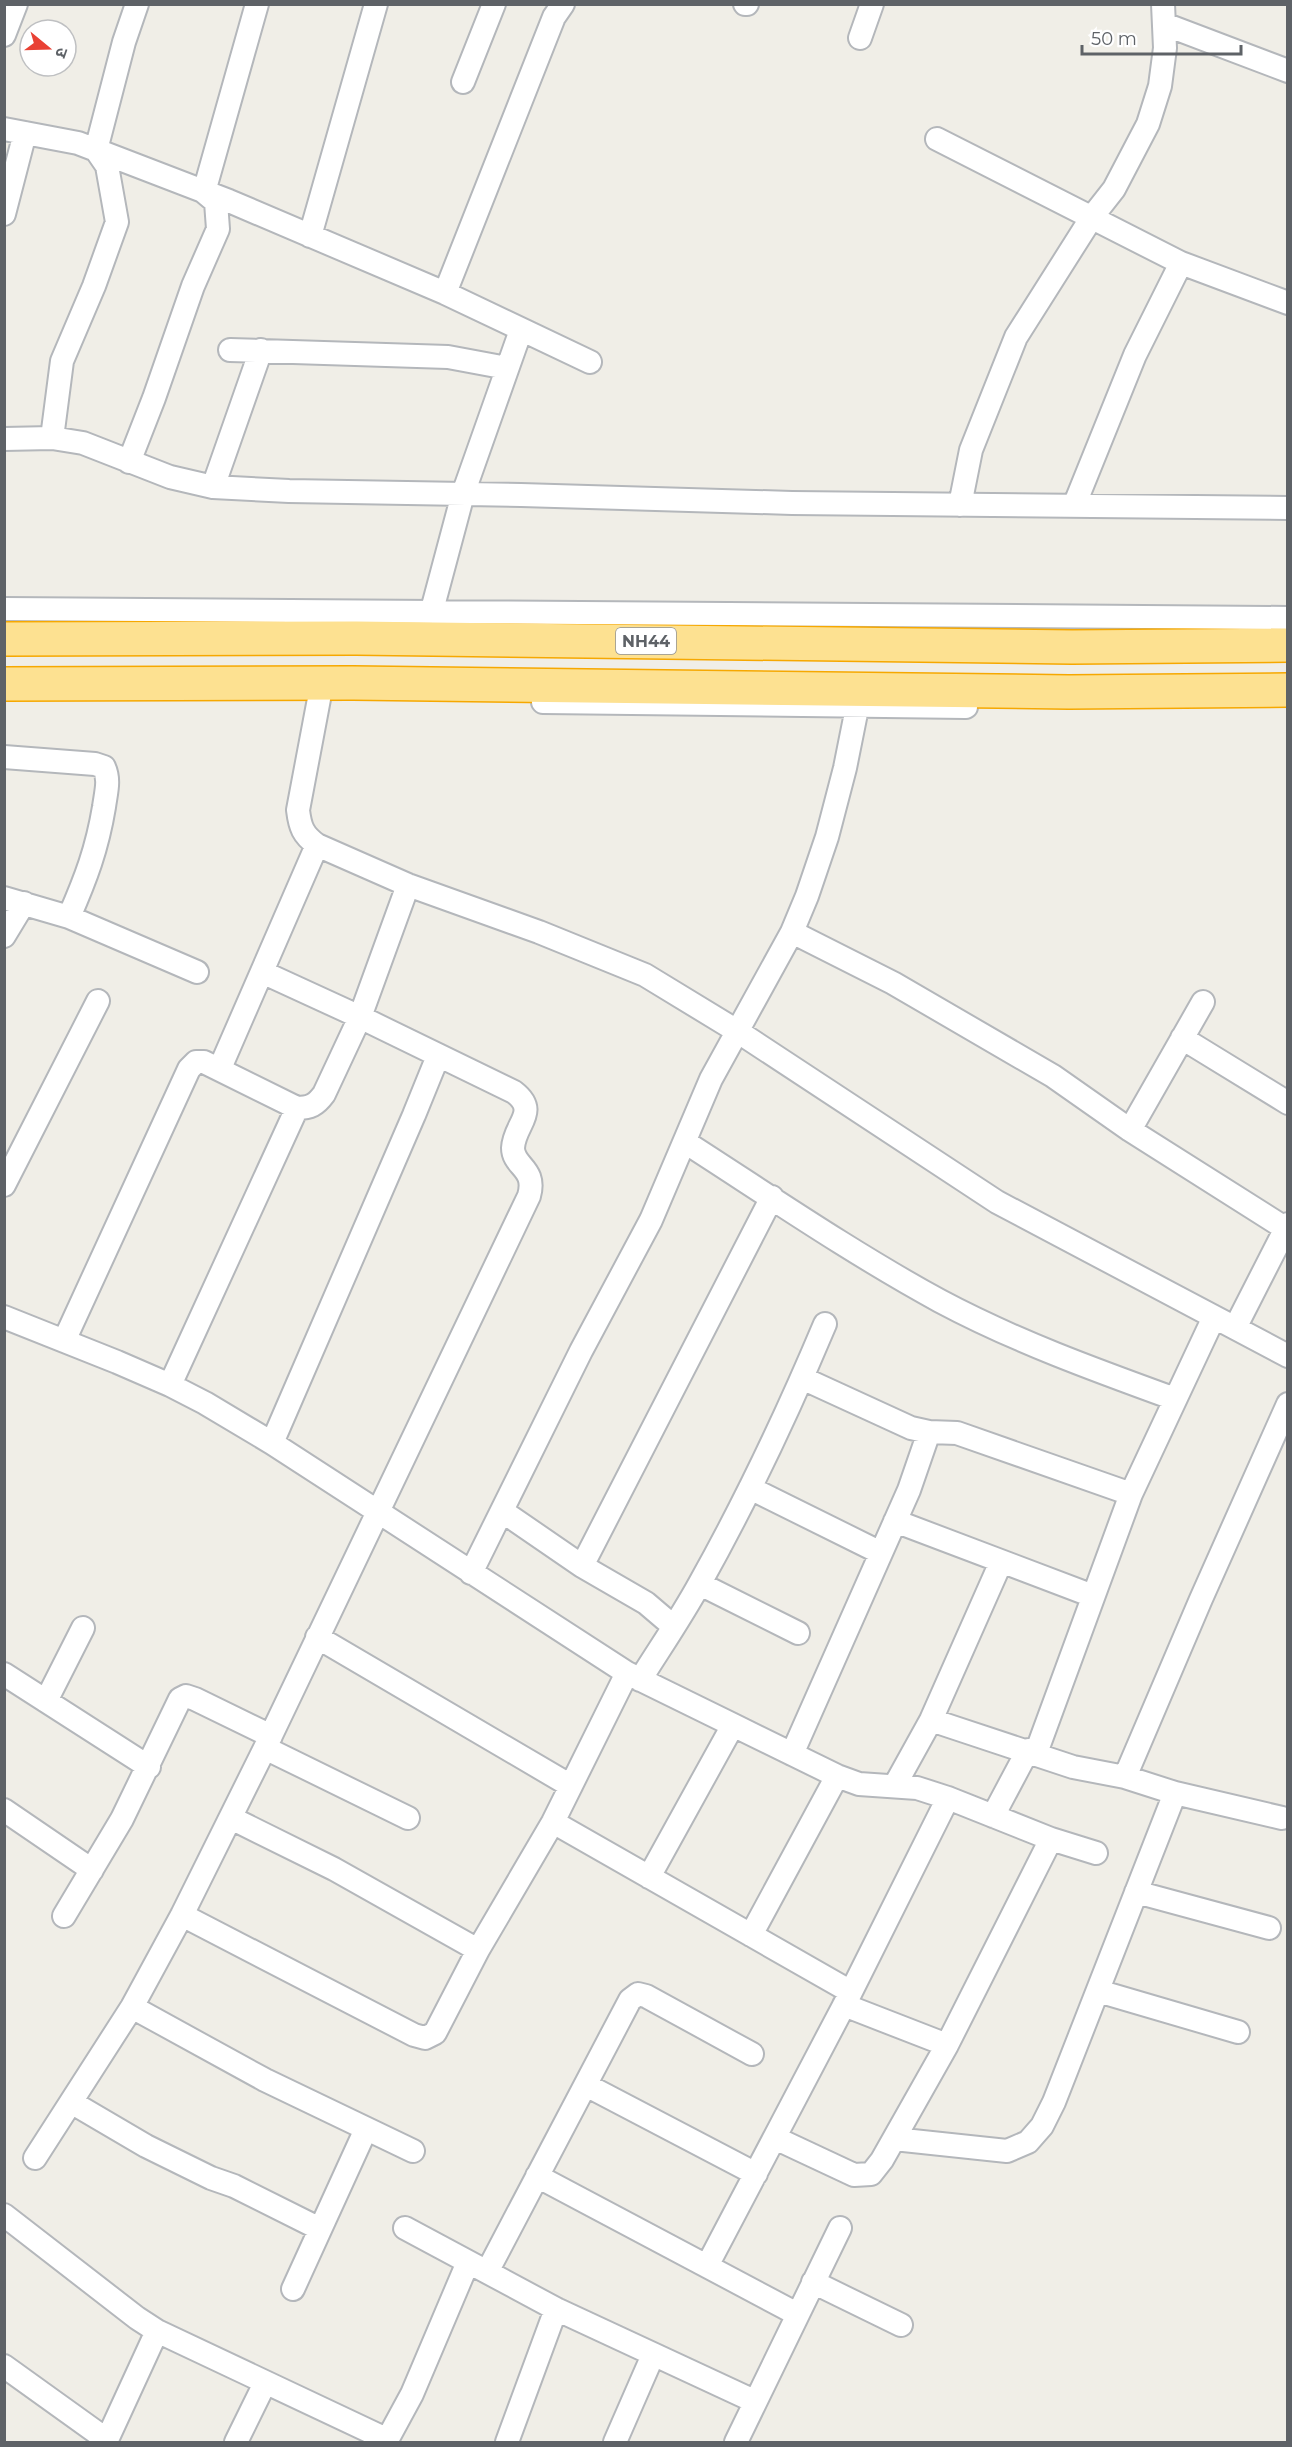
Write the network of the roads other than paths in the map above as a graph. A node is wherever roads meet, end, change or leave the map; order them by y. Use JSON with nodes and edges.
{"nodes":[{"id":1,"x":16,"y":4,"type":"edge"},
{"id":2,"x":137,"y":4,"type":"edge"},
{"id":3,"x":257,"y":4,"type":"edge"},
{"id":4,"x":376,"y":4,"type":"edge"},
{"id":5,"x":494,"y":4,"type":"edge"},
{"id":6,"x":562,"y":4,"type":"edge"},
{"id":7,"x":872,"y":4,"type":"edge"},
{"id":8,"x":1163,"y":14,"type":"edge"},
{"id":9,"x":4,"y":35,"type":"edge"},
{"id":10,"x":860,"y":38,"type":"dead end"},
{"id":11,"x":1287,"y":72,"type":"edge"},
{"id":12,"x":463,"y":82,"type":"dead end"},
{"id":13,"x":15,"y":131,"type":"edge"},
{"id":14,"x":937,"y":139,"type":"dead end"},
{"id":15,"x":96,"y":150,"type":"junction"},
{"id":16,"x":204,"y":192,"type":"junction"},
{"id":17,"x":4,"y":214,"type":"edge"},
{"id":18,"x":1092,"y":217,"type":"junction"},
{"id":19,"x":310,"y":236,"type":"junction"},
{"id":20,"x":1181,"y":263,"type":"junction"},
{"id":21,"x":445,"y":293,"type":"junction"},
{"id":22,"x":1287,"y":303,"type":"edge"},
{"id":23,"x":522,"y":330,"type":"junction"},
{"id":24,"x":230,"y":350,"type":"dead end"},
{"id":25,"x":261,"y":350,"type":"junction"},
{"id":26,"x":590,"y":362,"type":"dead end"},
{"id":27,"x":507,"y":368,"type":"junction"},
{"id":28,"x":52,"y":438,"type":"junction"},
{"id":29,"x":4,"y":439,"type":"edge"},
{"id":30,"x":129,"y":462,"type":"junction"},
{"id":31,"x":213,"y":487,"type":"junction"},
{"id":32,"x":463,"y":494,"type":"junction"},
{"id":33,"x":960,"y":505,"type":"junction"},
{"id":34,"x":1074,"y":506,"type":"junction"},
{"id":35,"x":1287,"y":508,"type":"edge"},
{"id":36,"x":4,"y":609,"type":"edge"},
{"id":37,"x":1287,"y":618,"type":"edge"},
{"id":38,"x":428,"y":626,"type":"junction"},
{"id":39,"x":4,"y":639,"type":"edge"},
{"id":40,"x":1287,"y":645,"type":"edge"},
{"id":41,"x":4,"y":684,"type":"edge"},
{"id":42,"x":1287,"y":690,"type":"edge"},
{"id":43,"x":320,"y":691,"type":"junction"},
{"id":44,"x":4,"y":698,"type":"edge"},
{"id":45,"x":859,"y":698,"type":"junction"},
{"id":46,"x":1287,"y":706,"type":"edge"},
{"id":47,"x":4,"y":757,"type":"edge"},
{"id":48,"x":317,"y":845,"type":"junction"},
{"id":49,"x":408,"y":885,"type":"junction"},
{"id":50,"x":14,"y":901,"type":"edge"},
{"id":51,"x":69,"y":917,"type":"junction"},
{"id":52,"x":792,"y":932,"type":"junction"},
{"id":53,"x":4,"y":936,"type":"edge"},
{"id":54,"x":197,"y":972,"type":"dead end"},
{"id":55,"x":261,"y":972,"type":"junction"},
{"id":56,"x":98,"y":1001,"type":"dead end"},
{"id":57,"x":1203,"y":1002,"type":"dead end"},
{"id":58,"x":360,"y":1017,"type":"junction"},
{"id":59,"x":737,"y":1031,"type":"junction"},
{"id":60,"x":1182,"y":1038,"type":"junction"},
{"id":61,"x":438,"y":1056,"type":"junction"},
{"id":62,"x":220,"y":1068,"type":"junction"},
{"id":63,"x":1287,"y":1103,"type":"edge"},
{"id":64,"x":297,"y":1108,"type":"junction"},
{"id":65,"x":1130,"y":1130,"type":"junction"},
{"id":66,"x":685,"y":1142,"type":"junction"},
{"id":67,"x":4,"y":1185,"type":"edge"},
{"id":68,"x":772,"y":1197,"type":"junction"},
{"id":69,"x":1287,"y":1228,"type":"edge"},
{"id":70,"x":4,"y":1317,"type":"edge"},
{"id":71,"x":1214,"y":1317,"type":"junction"},
{"id":72,"x":825,"y":1324,"type":"dead end"},
{"id":73,"x":1235,"y":1328,"type":"junction"},
{"id":74,"x":64,"y":1341,"type":"junction"},
{"id":75,"x":1287,"y":1356,"type":"edge"},
{"id":76,"x":802,"y":1378,"type":"junction"},
{"id":77,"x":170,"y":1385,"type":"junction"},
{"id":78,"x":1175,"y":1399,"type":"junction"},
{"id":79,"x":1287,"y":1404,"type":"edge"},
{"id":80,"x":929,"y":1432,"type":"junction"},
{"id":81,"x":272,"y":1443,"type":"junction"},
{"id":82,"x":750,"y":1488,"type":"junction"},
{"id":83,"x":1131,"y":1494,"type":"junction"},
{"id":84,"x":502,"y":1511,"type":"junction"},
{"id":85,"x":378,"y":1512,"type":"junction"},
{"id":86,"x":895,"y":1521,"type":"junction"},
{"id":87,"x":881,"y":1553,"type":"junction"},
{"id":88,"x":1001,"y":1562,"type":"junction"},
{"id":89,"x":582,"y":1566,"type":"junction"},
{"id":90,"x":471,"y":1573,"type":"junction"},
{"id":91,"x":700,"y":1584,"type":"junction"},
{"id":92,"x":1093,"y":1596,"type":"junction"},
{"id":93,"x":673,"y":1626,"type":"junction"},
{"id":94,"x":83,"y":1628,"type":"dead end"},
{"id":95,"x":798,"y":1633,"type":"dead end"},
{"id":96,"x":317,"y":1637,"type":"junction"},
{"id":97,"x":4,"y":1674,"type":"edge"},
{"id":98,"x":633,"y":1676,"type":"junction"},
{"id":99,"x":46,"y":1701,"type":"junction"},
{"id":100,"x":931,"y":1720,"type":"junction"},
{"id":101,"x":733,"y":1725,"type":"junction"},
{"id":102,"x":268,"y":1742,"type":"junction"},
{"id":103,"x":1032,"y":1752,"type":"junction"},
{"id":104,"x":792,"y":1754,"type":"junction"},
{"id":105,"x":149,"y":1767,"type":"junction"},
{"id":106,"x":837,"y":1776,"type":"junction"},
{"id":107,"x":1125,"y":1777,"type":"junction"},
{"id":108,"x":895,"y":1785,"type":"junction"},
{"id":109,"x":571,"y":1786,"type":"junction"},
{"id":110,"x":1175,"y":1793,"type":"junction"},
{"id":111,"x":948,"y":1798,"type":"junction"},
{"id":112,"x":4,"y":1810,"type":"edge"},
{"id":113,"x":993,"y":1816,"type":"junction"},
{"id":114,"x":231,"y":1818,"type":"junction"},
{"id":115,"x":408,"y":1818,"type":"dead end"},
{"id":116,"x":1282,"y":1818,"type":"dead end"},
{"id":117,"x":553,"y":1822,"type":"junction"},
{"id":118,"x":1051,"y":1839,"type":"junction"},
{"id":119,"x":1095,"y":1853,"type":"dead end"},
{"id":120,"x":92,"y":1870,"type":"junction"},
{"id":121,"x":649,"y":1877,"type":"junction"},
{"id":122,"x":1136,"y":1892,"type":"junction"},
{"id":123,"x":182,"y":1915,"type":"junction"},
{"id":124,"x":64,"y":1916,"type":"dead end"},
{"id":125,"x":1269,"y":1928,"type":"dead end"},
{"id":126,"x":751,"y":1935,"type":"junction"},
{"id":127,"x":478,"y":1950,"type":"junction"},
{"id":128,"x":1098,"y":1991,"type":"junction"},
{"id":129,"x":847,"y":1998,"type":"junction"},
{"id":130,"x":132,"y":2007,"type":"junction"},
{"id":131,"x":1238,"y":2032,"type":"dead end"},
{"id":132,"x":947,"y":2045,"type":"junction"},
{"id":133,"x":752,"y":2054,"type":"dead end"},
{"id":134,"x":586,"y":2085,"type":"junction"},
{"id":135,"x":71,"y":2102,"type":"junction"},
{"id":136,"x":366,"y":2129,"type":"junction"},
{"id":137,"x":775,"y":2139,"type":"junction"},
{"id":138,"x":894,"y":2139,"type":"junction"},
{"id":139,"x":413,"y":2151,"type":"dead end"},
{"id":140,"x":35,"y":2158,"type":"dead end"},
{"id":141,"x":756,"y":2174,"type":"junction"},
{"id":142,"x":537,"y":2176,"type":"junction"},
{"id":143,"x":4,"y":2215,"type":"edge"},
{"id":144,"x":405,"y":2228,"type":"dead end"},
{"id":145,"x":840,"y":2228,"type":"dead end"},
{"id":146,"x":320,"y":2229,"type":"junction"},
{"id":147,"x":707,"y":2266,"type":"junction"},
{"id":148,"x":478,"y":2267,"type":"junction"},
{"id":149,"x":813,"y":2282,"type":"junction"},
{"id":150,"x":293,"y":2289,"type":"dead end"},
{"id":151,"x":556,"y":2309,"type":"junction"},
{"id":152,"x":797,"y":2314,"type":"junction"},
{"id":153,"x":901,"y":2325,"type":"dead end"},
{"id":154,"x":157,"y":2331,"type":"junction"},
{"id":155,"x":653,"y":2355,"type":"junction"},
{"id":156,"x":4,"y":2367,"type":"edge"},
{"id":157,"x":265,"y":2383,"type":"junction"},
{"id":158,"x":754,"y":2401,"type":"junction"},
{"id":159,"x":107,"y":2441,"type":"edge"},
{"id":160,"x":387,"y":2441,"type":"edge"},
{"id":161,"x":236,"y":2442,"type":"edge"},
{"id":162,"x":507,"y":2442,"type":"edge"},
{"id":163,"x":615,"y":2442,"type":"edge"},
{"id":164,"x":736,"y":2442,"type":"edge"}],
"edges":[{"from":1,"to":9,"type":"street"},
{"from":2,"to":15,"type":"street"},
{"from":3,"to":16,"type":"street"},
{"from":4,"to":19,"type":"street"},
{"from":5,"to":12,"type":"street"},
{"from":6,"to":21,"type":"street"},
{"from":7,"to":10,"type":"street"},
{"from":8,"to":11,"type":"street"},
{"from":8,"to":18,"type":"street"},
{"from":13,"to":15,"type":"street"},
{"from":13,"to":17,"type":"street"},
{"from":14,"to":18,"type":"street"},
{"from":15,"to":16,"type":"street"},
{"from":15,"to":28,"type":"street"},
{"from":16,"to":19,"type":"street"},
{"from":16,"to":30,"type":"street"},
{"from":18,"to":20,"type":"street"},
{"from":18,"to":33,"type":"street"},
{"from":19,"to":21,"type":"street"},
{"from":20,"to":22,"type":"street"},
{"from":20,"to":34,"type":"street"},
{"from":21,"to":23,"type":"street"},
{"from":23,"to":26,"type":"street"},
{"from":23,"to":27,"type":"street"},
{"from":24,"to":25,"type":"street"},
{"from":25,"to":27,"type":"street"},
{"from":25,"to":31,"type":"street"},
{"from":27,"to":32,"type":"street"},
{"from":28,"to":29,"type":"street"},
{"from":28,"to":30,"type":"street"},
{"from":30,"to":31,"type":"street"},
{"from":31,"to":32,"type":"street"},
{"from":32,"to":33,"type":"street"},
{"from":32,"to":38,"type":"street"},
{"from":33,"to":34,"type":"street"},
{"from":34,"to":35,"type":"street"},
{"from":36,"to":38,"type":"street"},
{"from":37,"to":38,"type":"street"},
{"from":38,"to":39,"type":"highway","number":"NH44"},
{"from":38,"to":40,"type":"highway","number":"NH44"},
{"from":41,"to":43,"type":"highway"},
{"from":42,"to":45,"type":"highway"},
{"from":43,"to":44,"type":"street"},
{"from":43,"to":45,"type":"highway"},
{"from":43,"to":48,"type":"street"},
{"from":45,"to":46,"type":"street"},
{"from":45,"to":52,"type":"street"},
{"from":47,"to":51,"type":"street"},
{"from":48,"to":49,"type":"street"},
{"from":48,"to":55,"type":"street"},
{"from":49,"to":58,"type":"street"},
{"from":49,"to":59,"type":"street"},
{"from":50,"to":51,"type":"street"},
{"from":50,"to":53,"type":"street"},
{"from":51,"to":54,"type":"street"},
{"from":52,"to":59,"type":"street"},
{"from":52,"to":65,"type":"street"},
{"from":55,"to":58,"type":"street"},
{"from":55,"to":62,"type":"street"},
{"from":56,"to":67,"type":"street"},
{"from":57,"to":60,"type":"street"},
{"from":58,"to":61,"type":"street"},
{"from":58,"to":64,"type":"street"},
{"from":59,"to":66,"type":"street"},
{"from":59,"to":71,"type":"street"},
{"from":60,"to":63,"type":"street"},
{"from":60,"to":65,"type":"street"},
{"from":61,"to":81,"type":"street"},
{"from":61,"to":85,"type":"street"},
{"from":62,"to":64,"type":"street"},
{"from":62,"to":74,"type":"street"},
{"from":64,"to":77,"type":"street"},
{"from":65,"to":69,"type":"street"},
{"from":66,"to":68,"type":"street"},
{"from":66,"to":84,"type":"street"},
{"from":68,"to":78,"type":"street"},
{"from":68,"to":89,"type":"street"},
{"from":69,"to":73,"type":"street"},
{"from":70,"to":74,"type":"street"},
{"from":71,"to":73,"type":"street"},
{"from":71,"to":78,"type":"street"},
{"from":72,"to":76,"type":"street"},
{"from":73,"to":75,"type":"street"},
{"from":74,"to":77,"type":"street"},
{"from":76,"to":80,"type":"street"},
{"from":76,"to":82,"type":"street"},
{"from":77,"to":81,"type":"street"},
{"from":78,"to":83,"type":"street"},
{"from":79,"to":107,"type":"street"},
{"from":80,"to":83,"type":"street"},
{"from":80,"to":86,"type":"street"},
{"from":81,"to":85,"type":"street"},
{"from":82,"to":87,"type":"street"},
{"from":82,"to":91,"type":"street"},
{"from":83,"to":92,"type":"street"},
{"from":84,"to":89,"type":"street"},
{"from":84,"to":90,"type":"street"},
{"from":85,"to":90,"type":"street"},
{"from":85,"to":96,"type":"street"},
{"from":86,"to":87,"type":"street"},
{"from":86,"to":88,"type":"street"},
{"from":87,"to":104,"type":"street"},
{"from":88,"to":92,"type":"street"},
{"from":88,"to":100,"type":"street"},
{"from":89,"to":93,"type":"street"},
{"from":90,"to":98,"type":"street"},
{"from":91,"to":93,"type":"street"},
{"from":91,"to":95,"type":"street"},
{"from":92,"to":103,"type":"street"},
{"from":93,"to":98,"type":"street"},
{"from":94,"to":99,"type":"street"},
{"from":96,"to":102,"type":"street"},
{"from":96,"to":109,"type":"street"},
{"from":97,"to":99,"type":"street"},
{"from":98,"to":101,"type":"street"},
{"from":98,"to":109,"type":"street"},
{"from":99,"to":105,"type":"street"},
{"from":100,"to":103,"type":"street"},
{"from":100,"to":108,"type":"street"},
{"from":101,"to":104,"type":"street"},
{"from":101,"to":121,"type":"street"},
{"from":102,"to":105,"type":"street"},
{"from":102,"to":114,"type":"street"},
{"from":102,"to":115,"type":"street"},
{"from":103,"to":107,"type":"street"},
{"from":103,"to":113,"type":"street"},
{"from":104,"to":106,"type":"street"},
{"from":105,"to":120,"type":"street"},
{"from":106,"to":108,"type":"street"},
{"from":106,"to":126,"type":"street"},
{"from":107,"to":110,"type":"street"},
{"from":108,"to":111,"type":"street"},
{"from":109,"to":117,"type":"street"},
{"from":110,"to":116,"type":"street"},
{"from":110,"to":122,"type":"street"},
{"from":111,"to":113,"type":"street"},
{"from":111,"to":129,"type":"street"},
{"from":112,"to":120,"type":"street"},
{"from":113,"to":118,"type":"street"},
{"from":114,"to":123,"type":"street"},
{"from":114,"to":127,"type":"street"},
{"from":117,"to":121,"type":"street"},
{"from":117,"to":127,"type":"street"},
{"from":118,"to":119,"type":"street"},
{"from":118,"to":132,"type":"street"},
{"from":120,"to":124,"type":"street"},
{"from":121,"to":126,"type":"street"},
{"from":122,"to":125,"type":"street"},
{"from":122,"to":128,"type":"street"},
{"from":123,"to":127,"type":"street"},
{"from":123,"to":130,"type":"street"},
{"from":126,"to":129,"type":"street"},
{"from":128,"to":131,"type":"street"},
{"from":128,"to":138,"type":"street"},
{"from":129,"to":132,"type":"street"},
{"from":129,"to":137,"type":"street"},
{"from":130,"to":135,"type":"street"},
{"from":130,"to":136,"type":"street"},
{"from":132,"to":138,"type":"street"},
{"from":133,"to":134,"type":"street"},
{"from":134,"to":141,"type":"street"},
{"from":134,"to":142,"type":"street"},
{"from":135,"to":140,"type":"street"},
{"from":135,"to":146,"type":"street"},
{"from":136,"to":139,"type":"street"},
{"from":136,"to":146,"type":"street"},
{"from":137,"to":138,"type":"street"},
{"from":137,"to":141,"type":"street"},
{"from":141,"to":147,"type":"street"},
{"from":142,"to":147,"type":"street"},
{"from":142,"to":148,"type":"street"},
{"from":143,"to":154,"type":"street"},
{"from":144,"to":148,"type":"street"},
{"from":145,"to":149,"type":"street"},
{"from":146,"to":150,"type":"street"},
{"from":147,"to":152,"type":"street"},
{"from":148,"to":151,"type":"street"},
{"from":148,"to":160,"type":"street"},
{"from":149,"to":152,"type":"street"},
{"from":149,"to":153,"type":"street"},
{"from":151,"to":155,"type":"street"},
{"from":151,"to":162,"type":"street"},
{"from":152,"to":158,"type":"street"},
{"from":154,"to":157,"type":"street"},
{"from":154,"to":159,"type":"street"},
{"from":155,"to":158,"type":"street"},
{"from":155,"to":163,"type":"street"},
{"from":156,"to":159,"type":"street"},
{"from":157,"to":160,"type":"street"},
{"from":157,"to":161,"type":"street"},
{"from":158,"to":164,"type":"street"}]}
